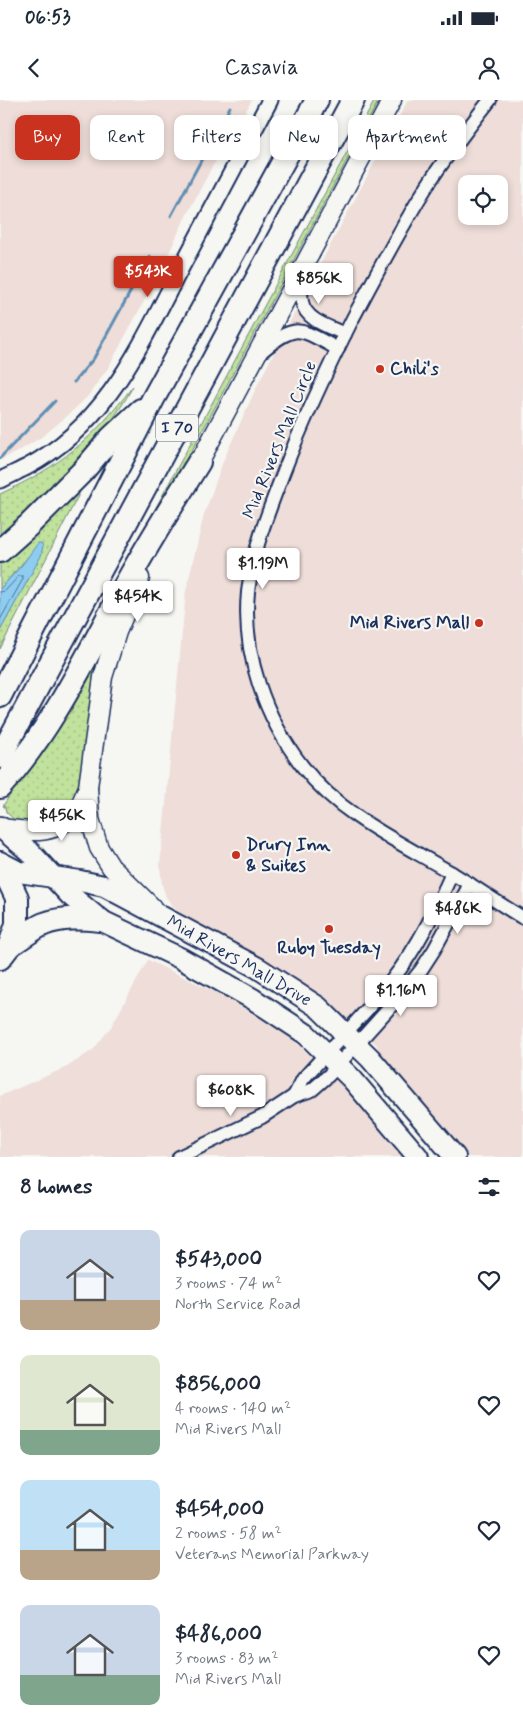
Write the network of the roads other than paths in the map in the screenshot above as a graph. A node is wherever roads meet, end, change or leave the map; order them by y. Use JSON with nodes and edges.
{"nodes":[{"id":1,"x":270,"y":100,"type":"edge"},
{"id":2,"x":317,"y":100,"type":"edge"},
{"id":3,"x":353,"y":100,"type":"edge"},
{"id":4,"x":392,"y":100,"type":"edge"},
{"id":5,"x":490,"y":100,"type":"edge"},
{"id":6,"x":302,"y":270,"type":"junction"},
{"id":7,"x":345,"y":334,"type":"junction"},
{"id":8,"x":338,"y":349,"type":"junction"},
{"id":9,"x":255,"y":357,"type":"junction"},
{"id":10,"x":153,"y":399,"type":"junction"},
{"id":11,"x":199,"y":462,"type":"junction"},
{"id":12,"x":0,"y":480,"type":"edge"},
{"id":13,"x":0,"y":551,"type":"edge"},
{"id":14,"x":0,"y":696,"type":"edge"},
{"id":15,"x":0,"y":756,"type":"edge"},
{"id":16,"x":88,"y":787,"type":"junction"},
{"id":17,"x":0,"y":788,"type":"edge"},
{"id":18,"x":1,"y":828,"type":"edge"},
{"id":19,"x":0,"y":862,"type":"edge"},
{"id":20,"x":0,"y":871,"type":"edge"},
{"id":21,"x":452,"y":873,"type":"junction"},
{"id":22,"x":55,"y":878,"type":"junction"},
{"id":23,"x":470,"y":884,"type":"junction"},
{"id":24,"x":159,"y":914,"type":"junction"},
{"id":25,"x":523,"y":918,"type":"edge"},
{"id":26,"x":100,"y":920,"type":"junction"},
{"id":27,"x":5,"y":951,"type":"edge"},
{"id":28,"x":351,"y":1038,"type":"junction"},
{"id":29,"x":332,"y":1059,"type":"junction"},
{"id":30,"x":179,"y":1157,"type":"edge"},
{"id":31,"x":418,"y":1157,"type":"edge"},
{"id":32,"x":455,"y":1157,"type":"edge"}],
"edges":[{"from":1,"to":12,"type":"street"},
{"from":2,"to":10,"type":"highway","number":"I 70"},
{"from":3,"to":15,"type":"highway","number":"I 70"},
{"from":4,"to":6,"type":"main road"},
{"from":5,"to":7,"type":"street","name":"Mid Rivers Mall Circle"},
{"from":6,"to":7,"type":"street"},
{"from":6,"to":9,"type":"main road"},
{"from":7,"to":8,"type":"street","name":"Mid Rivers Mall Circle"},
{"from":8,"to":9,"type":"street"},
{"from":8,"to":21,"type":"street","name":"Mid Rivers Mall Circle"},
{"from":9,"to":11,"type":"main road"},
{"from":10,"to":13,"type":"highway"},
{"from":10,"to":14,"type":"highway","number":"I 70"},
{"from":11,"to":16,"type":"main road"},
{"from":11,"to":17,"type":"highway"},
{"from":16,"to":18,"type":"main road"},
{"from":16,"to":24,"type":"main road"},
{"from":18,"to":22,"type":"main road","name":"Mid Rivers Mall Drive"},
{"from":19,"to":22,"type":"main road","name":"Mid Rivers Mall Drive"},
{"from":20,"to":27,"type":"highway"},
{"from":21,"to":23,"type":"street","name":"Mid Rivers Mall Circle"},
{"from":21,"to":28,"type":"street"},
{"from":22,"to":24,"type":"main road","name":"Mid Rivers Mall Drive"},
{"from":22,"to":26,"type":"main road","name":"Mid Rivers Mall Drive"},
{"from":23,"to":25,"type":"street","name":"Mid Rivers Mall Circle"},
{"from":23,"to":28,"type":"street"},
{"from":24,"to":28,"type":"main road","name":"Mid Rivers Mall Drive"},
{"from":26,"to":27,"type":"highway"},
{"from":26,"to":29,"type":"main road","name":"Mid Rivers Mall Drive"},
{"from":28,"to":29,"type":"street"},
{"from":28,"to":32,"type":"main road","name":"Mid Rivers Mall Drive"},
{"from":29,"to":30,"type":"street"},
{"from":29,"to":31,"type":"main road","name":"Mid Rivers Mall Drive"}]}
